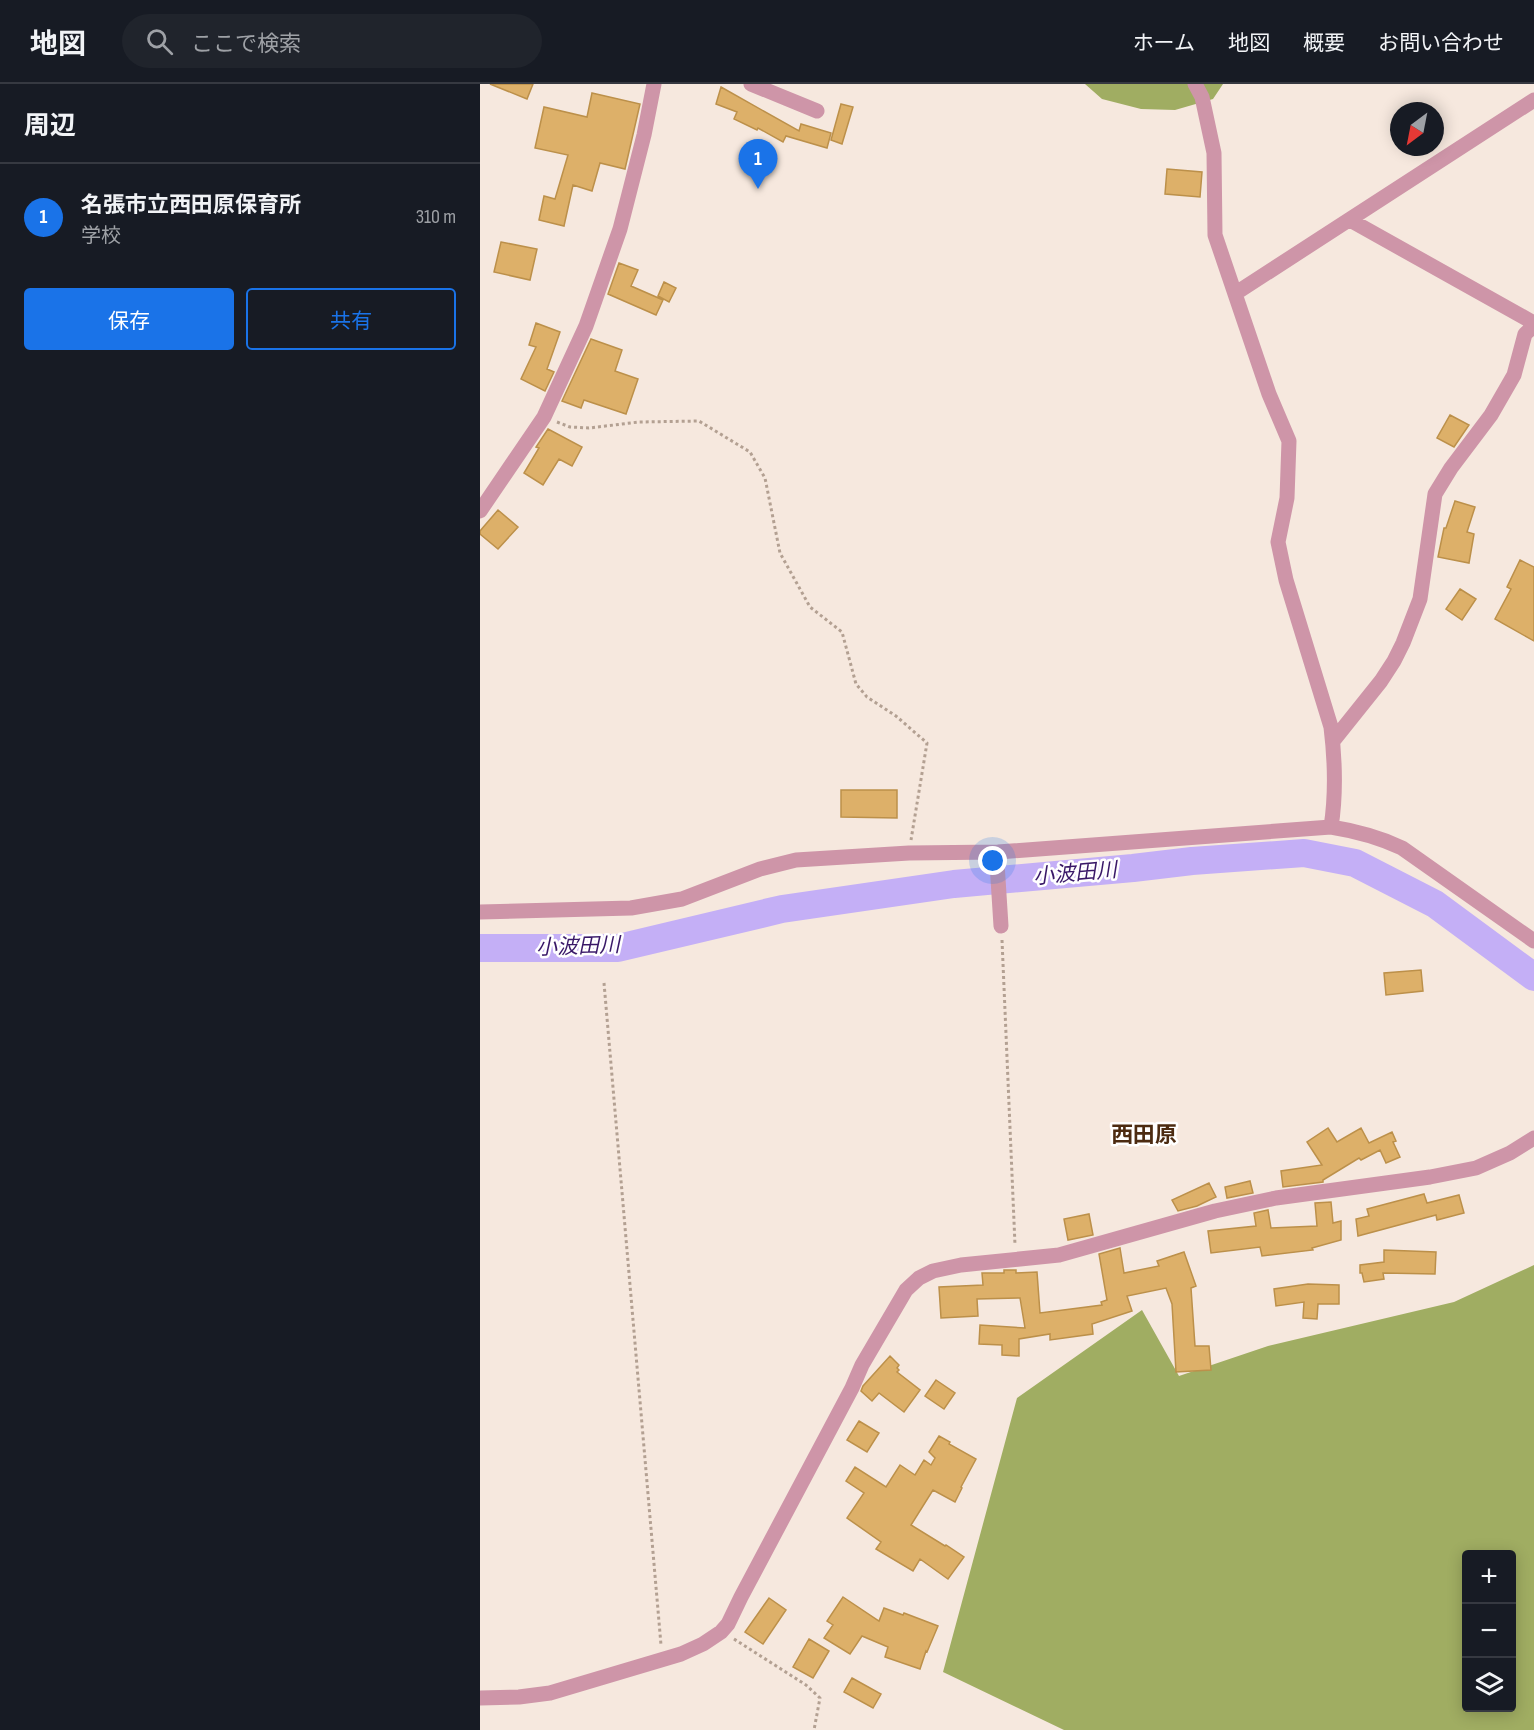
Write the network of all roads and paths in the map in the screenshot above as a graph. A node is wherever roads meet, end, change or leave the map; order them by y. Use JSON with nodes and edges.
{"nodes":[{"id":1,"x":654,"y":84,"type":"edge"},
{"id":2,"x":751,"y":84,"type":"edge"},
{"id":3,"x":1195,"y":84,"type":"edge"},
{"id":4,"x":1534,"y":100,"type":"edge"},
{"id":5,"x":817,"y":111,"type":"dead end"},
{"id":6,"x":1350,"y":220,"type":"junction"},
{"id":7,"x":1236,"y":293,"type":"junction"},
{"id":8,"x":1534,"y":324,"type":"edge"},
{"id":9,"x":544,"y":417,"type":"junction"},
{"id":10,"x":480,"y":511,"type":"edge"},
{"id":11,"x":1333,"y":741,"type":"junction"},
{"id":12,"x":1331,"y":827,"type":"junction"},
{"id":13,"x":909,"y":853,"type":"junction"},
{"id":14,"x":998,"y":857,"type":"junction"},
{"id":15,"x":480,"y":912,"type":"edge"},
{"id":16,"x":1001,"y":926,"type":"joint"},
{"id":17,"x":1534,"y":941,"type":"edge"},
{"id":18,"x":604,"y":983,"type":"dead end"},
{"id":19,"x":1534,"y":1138,"type":"edge"},
{"id":20,"x":1015,"y":1260,"type":"junction"},
{"id":21,"x":721,"y":1632,"type":"junction"},
{"id":22,"x":663,"y":1659,"type":"junction"},
{"id":23,"x":480,"y":1698,"type":"edge"},
{"id":24,"x":814,"y":1730,"type":"edge"}],
"edges":[{"from":1,"to":9,"type":"street"},
{"from":2,"to":5,"type":"street"},
{"from":3,"to":7,"type":"street"},
{"from":4,"to":6,"type":"street"},
{"from":6,"to":7,"type":"street"},
{"from":6,"to":8,"type":"street"},
{"from":7,"to":11,"type":"street"},
{"from":8,"to":11,"type":"street"},
{"from":9,"to":10,"type":"street"},
{"from":9,"to":13,"type":"path"},
{"from":11,"to":12,"type":"street"},
{"from":12,"to":14,"type":"street"},
{"from":12,"to":17,"type":"street"},
{"from":13,"to":14,"type":"street"},
{"from":13,"to":15,"type":"street"},
{"from":14,"to":16,"type":"street"},
{"from":16,"to":20,"type":"path"},
{"from":18,"to":22,"type":"path"},
{"from":19,"to":20,"type":"street"},
{"from":20,"to":21,"type":"street"},
{"from":21,"to":22,"type":"street"},
{"from":21,"to":24,"type":"path"},
{"from":22,"to":23,"type":"street"}]}
